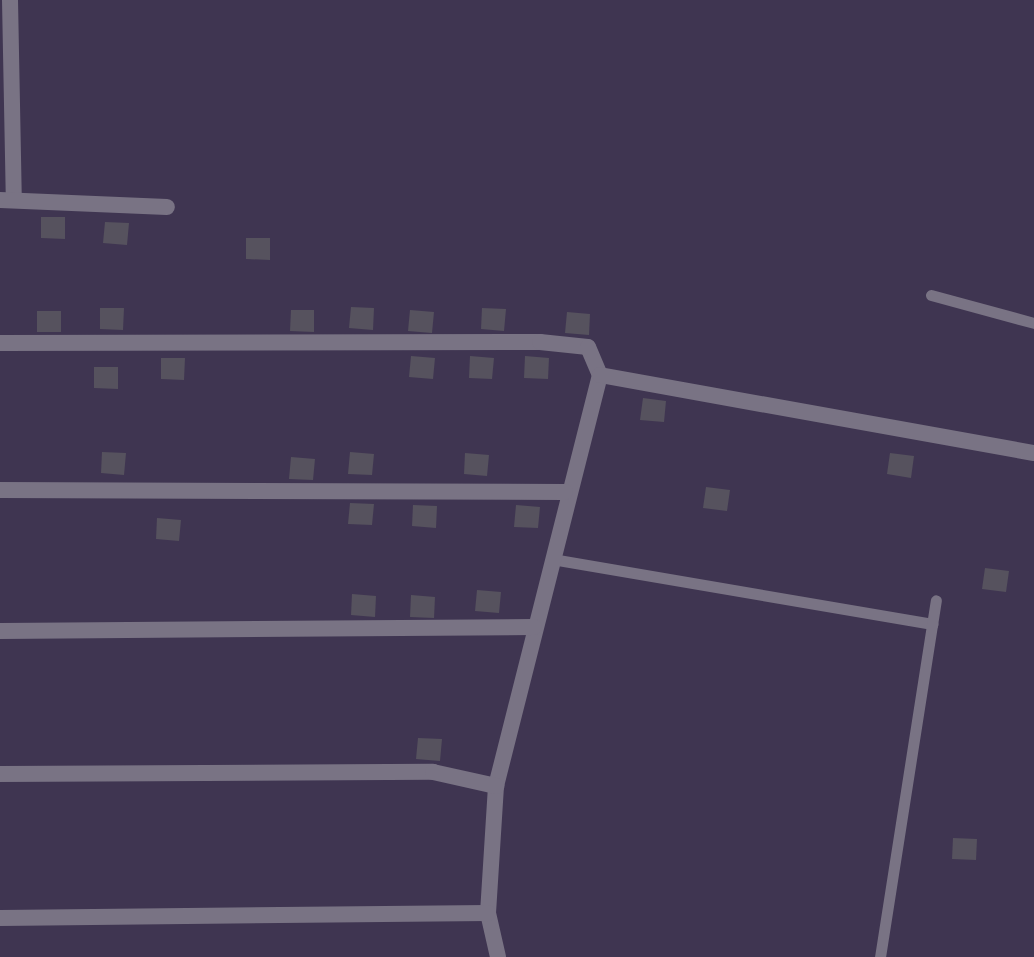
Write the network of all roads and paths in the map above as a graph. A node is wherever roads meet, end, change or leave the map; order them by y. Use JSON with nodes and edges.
{"nodes":[{"id":1,"x":10,"y":0,"type":"edge"},
{"id":2,"x":5,"y":54,"type":"edge"},
{"id":3,"x":7,"y":200,"type":"edge"},
{"id":4,"x":167,"y":207,"type":"dead end"},
{"id":5,"x":931,"y":295,"type":"dead end"},
{"id":6,"x":1034,"y":323,"type":"edge"},
{"id":7,"x":0,"y":343,"type":"edge"},
{"id":8,"x":600,"y":375,"type":"junction"},
{"id":9,"x":1034,"y":453,"type":"edge"},
{"id":10,"x":0,"y":490,"type":"edge"},
{"id":11,"x":565,"y":492,"type":"junction"},
{"id":12,"x":552,"y":559,"type":"junction"},
{"id":13,"x":936,"y":600,"type":"dead end"},
{"id":14,"x":932,"y":624,"type":"junction"},
{"id":15,"x":534,"y":627,"type":"junction"},
{"id":16,"x":0,"y":631,"type":"edge"},
{"id":17,"x":0,"y":774,"type":"edge"},
{"id":18,"x":496,"y":786,"type":"junction"},
{"id":19,"x":488,"y":913,"type":"junction"},
{"id":20,"x":0,"y":918,"type":"edge"},
{"id":21,"x":498,"y":957,"type":"edge"},
{"id":22,"x":880,"y":957,"type":"edge"}],
"edges":[{"from":1,"to":2,"type":"street"},
{"from":2,"to":3,"type":"street"},
{"from":3,"to":4,"type":"street"},
{"from":5,"to":6,"type":"lane"},
{"from":7,"to":8,"type":"street"},
{"from":8,"to":9,"type":"street"},
{"from":8,"to":11,"type":"street"},
{"from":10,"to":11,"type":"street"},
{"from":11,"to":12,"type":"street"},
{"from":12,"to":14,"type":"lane"},
{"from":12,"to":15,"type":"street"},
{"from":13,"to":14,"type":"lane"},
{"from":14,"to":22,"type":"lane"},
{"from":15,"to":16,"type":"street"},
{"from":15,"to":18,"type":"street"},
{"from":17,"to":18,"type":"street"},
{"from":18,"to":19,"type":"street"},
{"from":19,"to":20,"type":"street"},
{"from":19,"to":21,"type":"street"}]}
